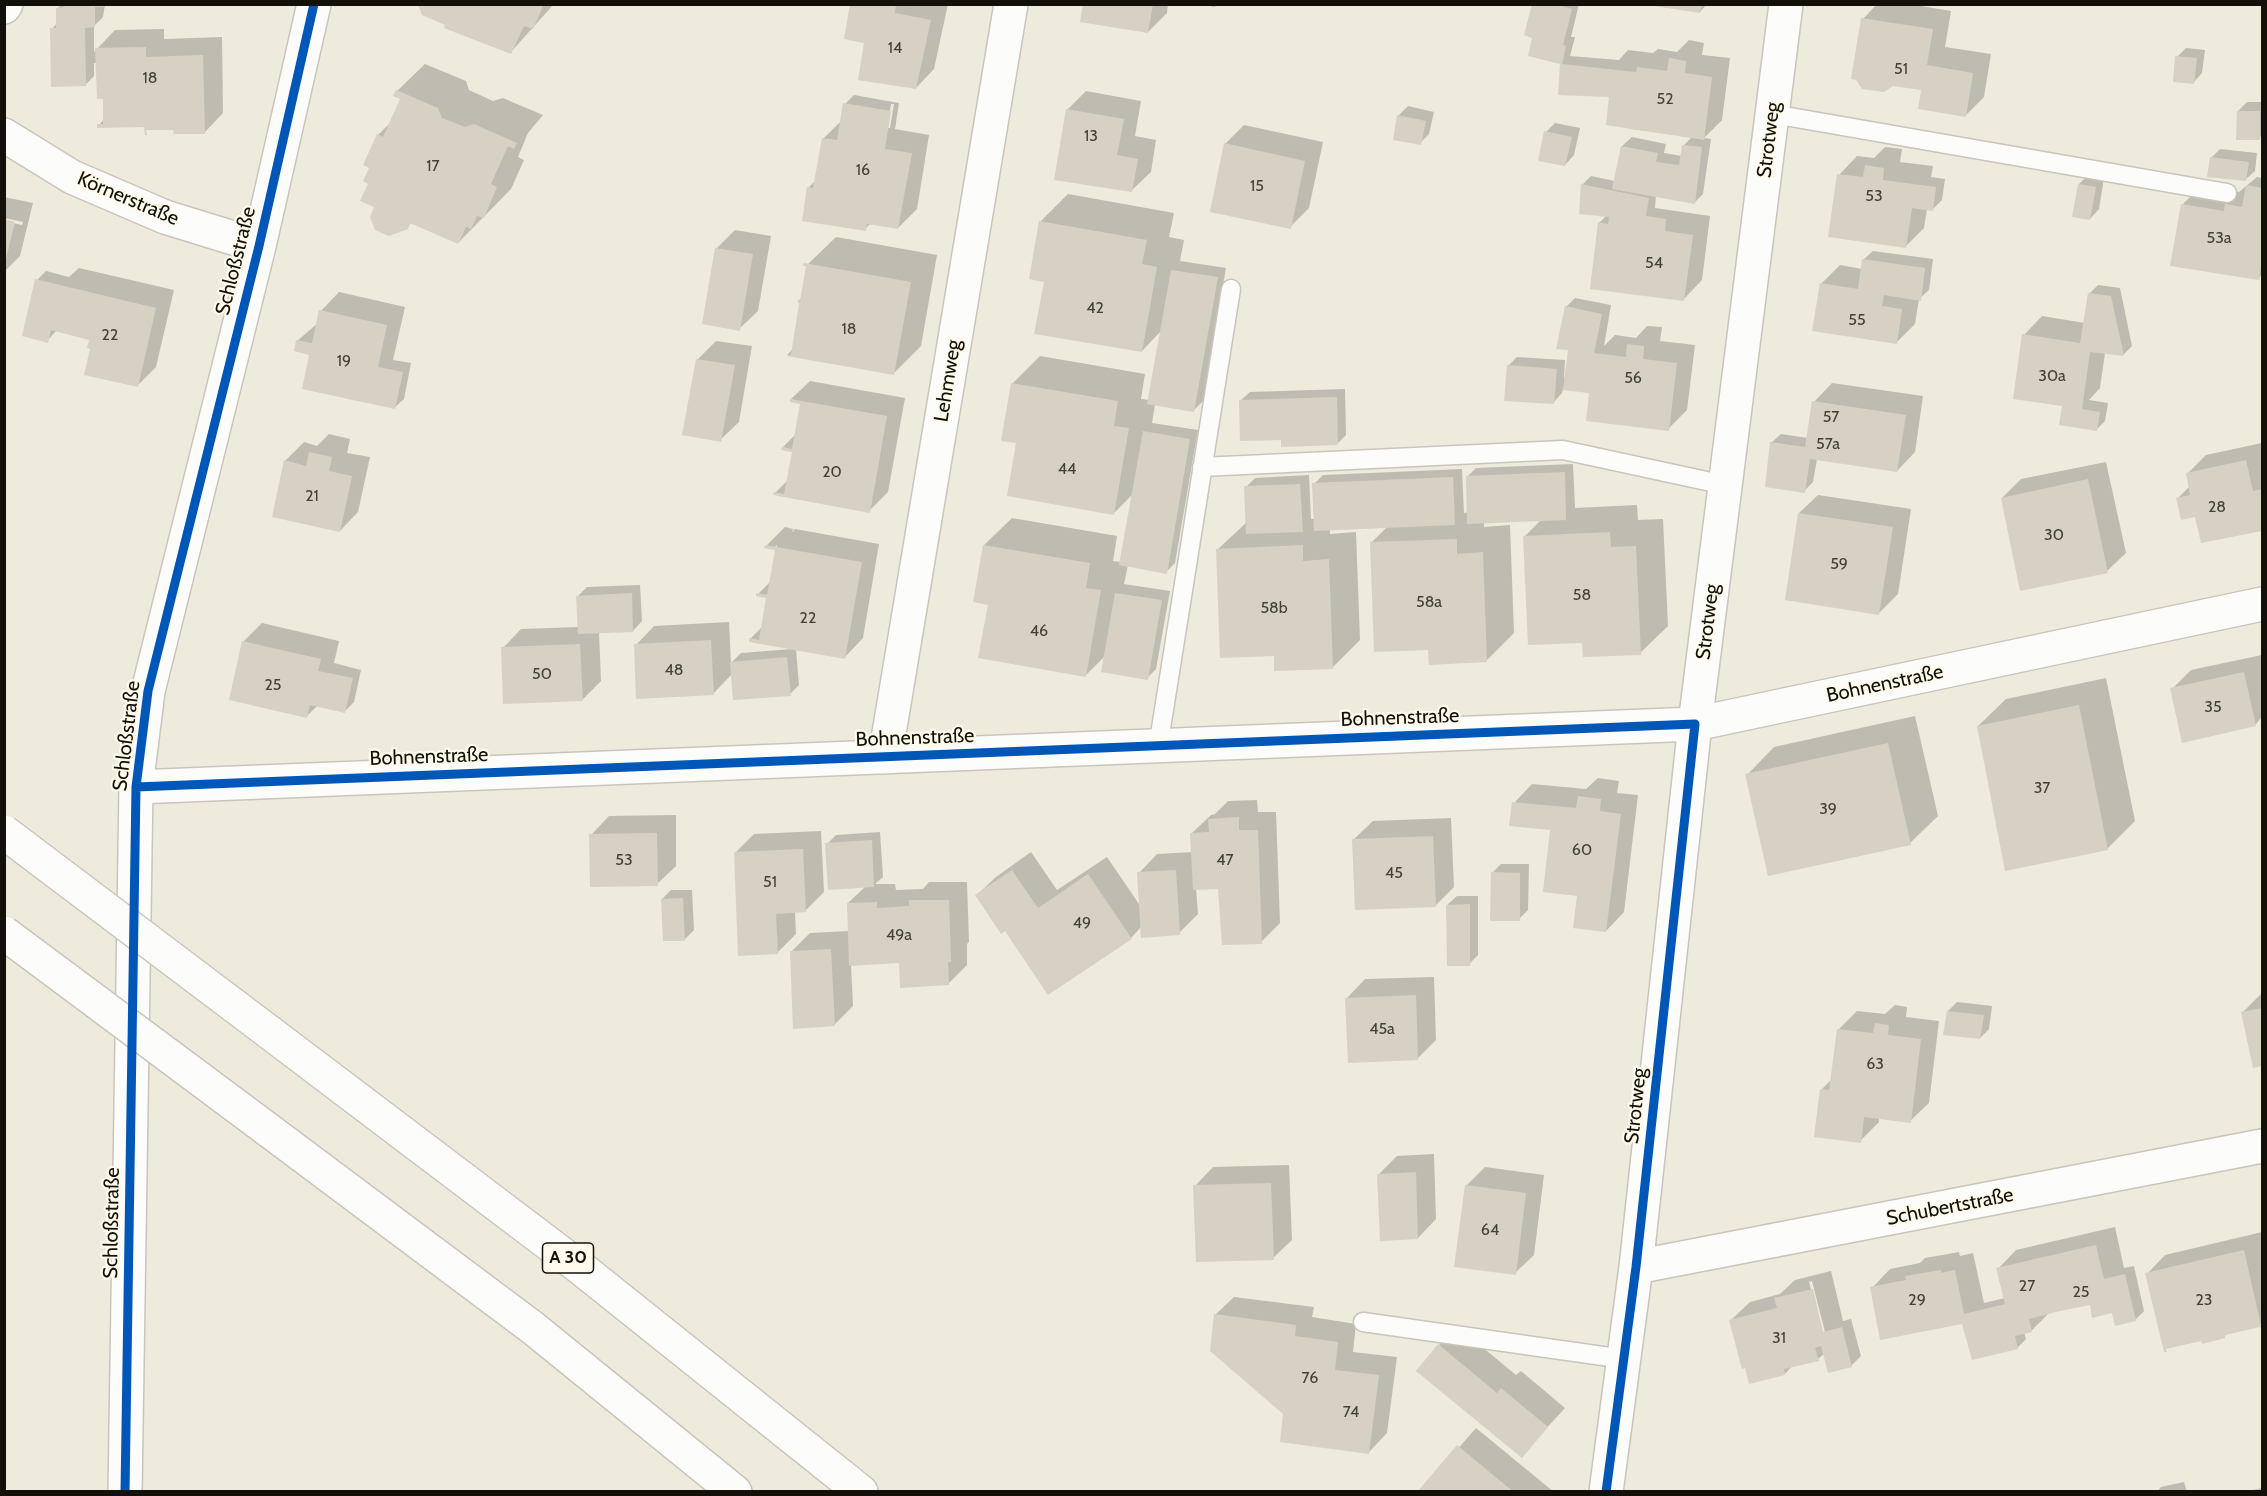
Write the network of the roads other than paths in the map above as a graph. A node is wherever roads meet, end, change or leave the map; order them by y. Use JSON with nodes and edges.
{"nodes":[{"id":1,"x":314,"y":4,"type":"edge"},
{"id":2,"x":1011,"y":4,"type":"edge"},
{"id":3,"x":1786,"y":4,"type":"edge"},
{"id":4,"x":1773,"y":114,"type":"junction"},
{"id":5,"x":4,"y":135,"type":"edge"},
{"id":6,"x":2227,"y":193,"type":"dead end"},
{"id":7,"x":259,"y":246,"type":"junction"},
{"id":8,"x":1231,"y":289,"type":"dead end"},
{"id":9,"x":1202,"y":467,"type":"junction"},
{"id":10,"x":1725,"y":485,"type":"junction"},
{"id":11,"x":2262,"y":604,"type":"edge"},
{"id":12,"x":1695,"y":724,"type":"junction"},
{"id":13,"x":1158,"y":747,"type":"junction"},
{"id":14,"x":885,"y":758,"type":"junction"},
{"id":15,"x":136,"y":787,"type":"junction"},
{"id":16,"x":4,"y":832,"type":"edge"},
{"id":17,"x":4,"y":933,"type":"edge"},
{"id":18,"x":2262,"y":1146,"type":"edge"},
{"id":19,"x":1636,"y":1267,"type":"junction"},
{"id":20,"x":1363,"y":1322,"type":"dead end"},
{"id":21,"x":1624,"y":1359,"type":"junction"},
{"id":22,"x":125,"y":1491,"type":"edge"},
{"id":23,"x":735,"y":1491,"type":"edge"},
{"id":24,"x":861,"y":1491,"type":"edge"},
{"id":25,"x":1606,"y":1491,"type":"edge"}],
"edges":[{"from":1,"to":7,"type":"main road","name":"Schloßstraße"},
{"from":2,"to":14,"type":"main road","name":"Lehmweg"},
{"from":3,"to":4,"type":"main road","name":"Strotweg"},
{"from":4,"to":6,"type":"lane"},
{"from":4,"to":10,"type":"main road","name":"Strotweg"},
{"from":5,"to":7,"type":"main road","name":"Körnerstraße"},
{"from":7,"to":15,"type":"main road","name":"Schloßstraße"},
{"from":8,"to":9,"type":"lane"},
{"from":9,"to":10,"type":"lane"},
{"from":9,"to":13,"type":"lane"},
{"from":10,"to":12,"type":"main road","name":"Strotweg"},
{"from":11,"to":12,"type":"main road","name":"Bohnenstraße"},
{"from":12,"to":13,"type":"main road","name":"Bohnenstraße"},
{"from":12,"to":19,"type":"main road","name":"Strotweg"},
{"from":13,"to":14,"type":"main road","name":"Bohnenstraße"},
{"from":14,"to":15,"type":"main road","name":"Bohnenstraße"},
{"from":15,"to":22,"type":"main road","name":"Schloßstraße"},
{"from":16,"to":24,"type":"main road","number":"A 30","bridge":true},
{"from":17,"to":23,"type":"main road","bridge":true},
{"from":18,"to":19,"type":"main road","name":"Schubertstraße"},
{"from":19,"to":21,"type":"main road","name":"Strotweg"},
{"from":20,"to":21,"type":"lane"},
{"from":21,"to":25,"type":"main road","name":"Strotweg"}]}
